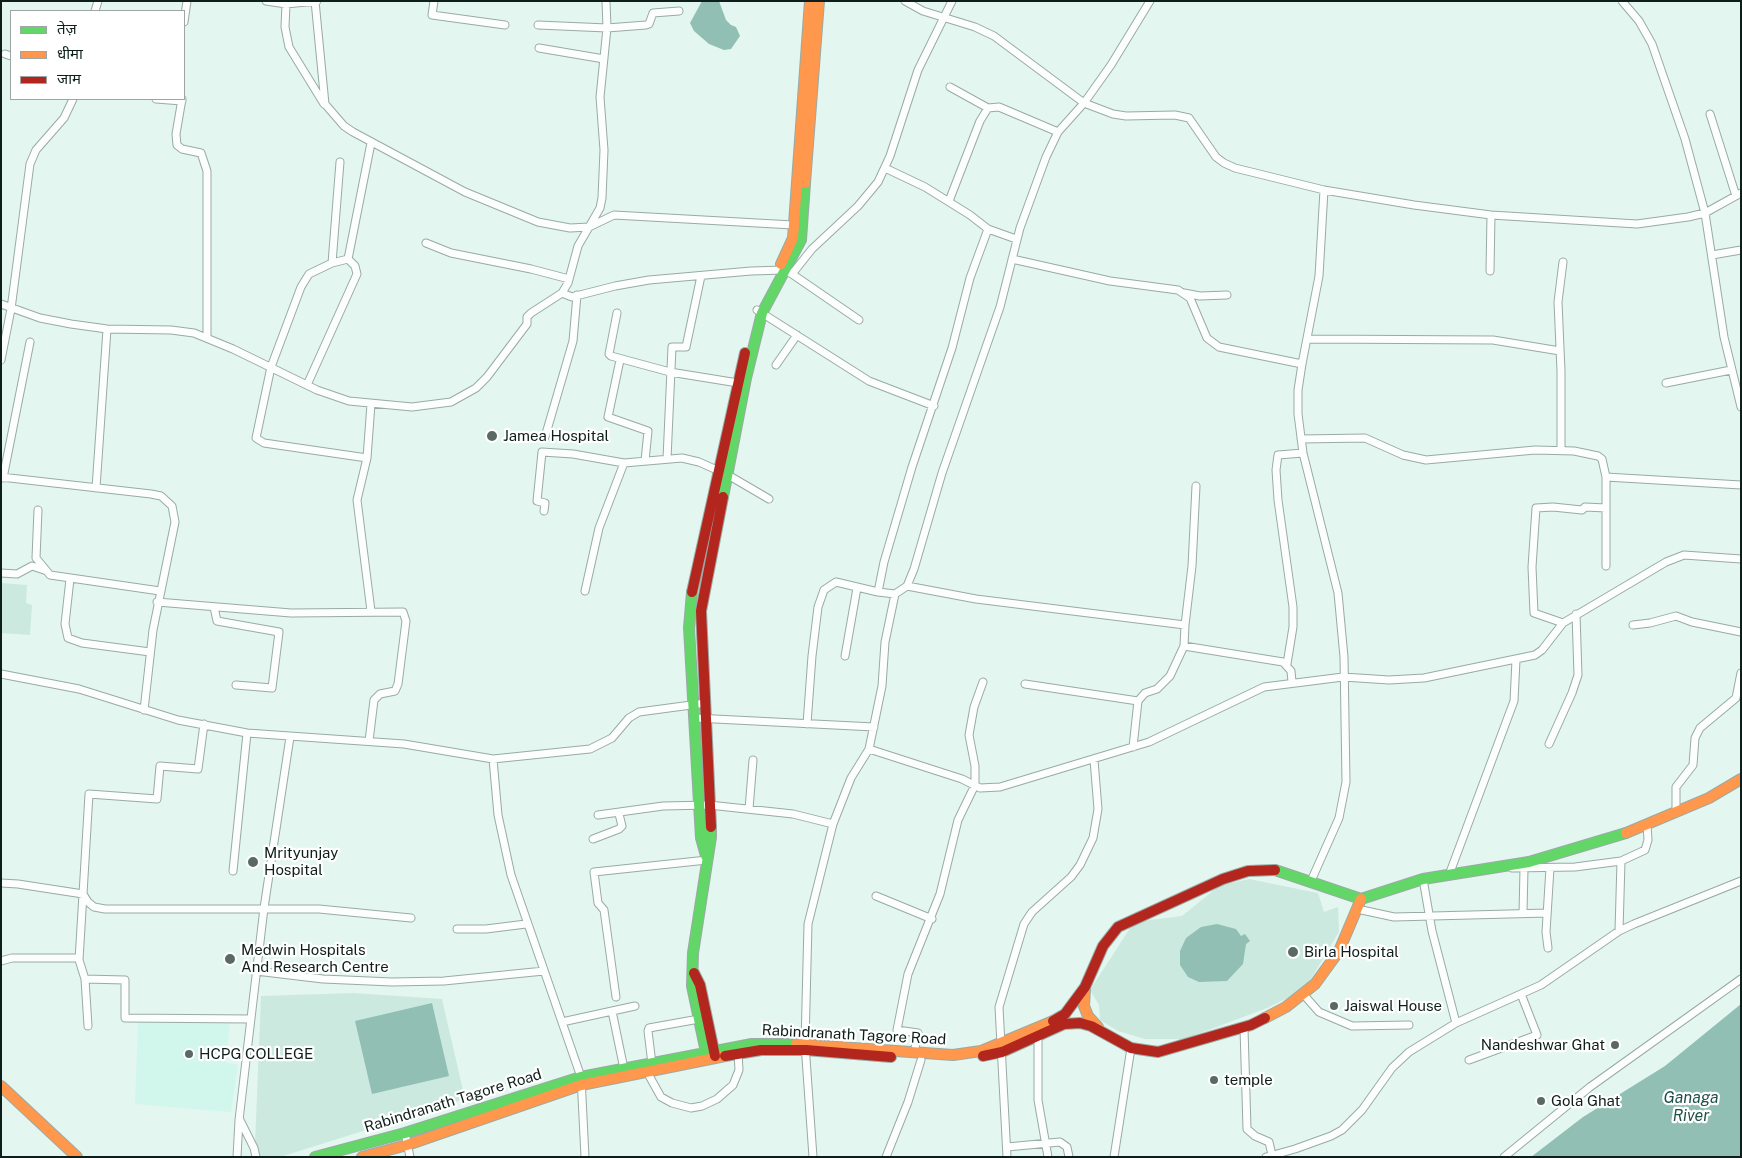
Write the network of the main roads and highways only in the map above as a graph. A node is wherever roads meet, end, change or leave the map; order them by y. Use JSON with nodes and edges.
{"nodes":[{"id":1,"x":810,"y":1,"type":"edge"},
{"id":2,"x":819,"y":1,"type":"edge"},
{"id":3,"x":784,"y":272,"type":"junction"},
{"id":4,"x":759,"y":311,"type":"junction"},
{"id":5,"x":1741,"y":779,"type":"edge"},
{"id":6,"x":704,"y":805,"type":"junction"},
{"id":7,"x":1359,"y":904,"type":"junction"},
{"id":8,"x":692,"y":970,"type":"junction"},
{"id":9,"x":1085,"y":987,"type":"junction"},
{"id":10,"x":1104,"y":1033,"type":"junction"},
{"id":11,"x":806,"y":1047,"type":"junction"},
{"id":12,"x":1002,"y":1048,"type":"junction"},
{"id":13,"x":711,"y":1055,"type":"junction"},
{"id":14,"x":649,"y":1068,"type":"junction"},
{"id":15,"x":581,"y":1081,"type":"junction"},
{"id":16,"x":1,"y":1086,"type":"edge"},
{"id":17,"x":1,"y":1094,"type":"edge"},
{"id":18,"x":68,"y":1157,"type":"edge"},
{"id":19,"x":77,"y":1157,"type":"edge"},
{"id":20,"x":315,"y":1157,"type":"edge"},
{"id":21,"x":362,"y":1157,"type":"edge"}],
"edges":[{"from":1,"to":3,"type":"main road"},
{"from":2,"to":3,"type":"main road"},
{"from":3,"to":4,"type":"main road"},
{"from":4,"to":6,"type":"main road"},
{"from":4,"to":6,"type":"main road"},
{"from":5,"to":7,"type":"main road"},
{"from":6,"to":8,"type":"main road"},
{"from":7,"to":9,"type":"main road","name":"Rabindranath Tagore Road"},
{"from":7,"to":10,"type":"main road","name":"Rabindranath Tagore Road"},
{"from":8,"to":13,"type":"main road"},
{"from":8,"to":13,"type":"main road"},
{"from":9,"to":10,"type":"main road"},
{"from":9,"to":12,"type":"main road","name":"Rabindranath Tagore Road"},
{"from":10,"to":12,"type":"main road","name":"Rabindranath Tagore Road"},
{"from":11,"to":12,"type":"main road","name":"Rabindranath Tagore Road"},
{"from":11,"to":13,"type":"main road","name":"Rabindranath Tagore Road"},
{"from":11,"to":13,"type":"main road","name":"Rabindranath Tagore Road"},
{"from":13,"to":14,"type":"main road","name":"Rabindranath Tagore Road"},
{"from":14,"to":15,"type":"main road","name":"Rabindranath Tagore Road"},
{"from":14,"to":15,"type":"main road","name":"Rabindranath Tagore Road"},
{"from":15,"to":20,"type":"main road","name":"Rabindranath Tagore Road"},
{"from":15,"to":21,"type":"main road","name":"Rabindranath Tagore Road"},
{"from":16,"to":19,"type":"main road"},
{"from":17,"to":18,"type":"main road"}]}
